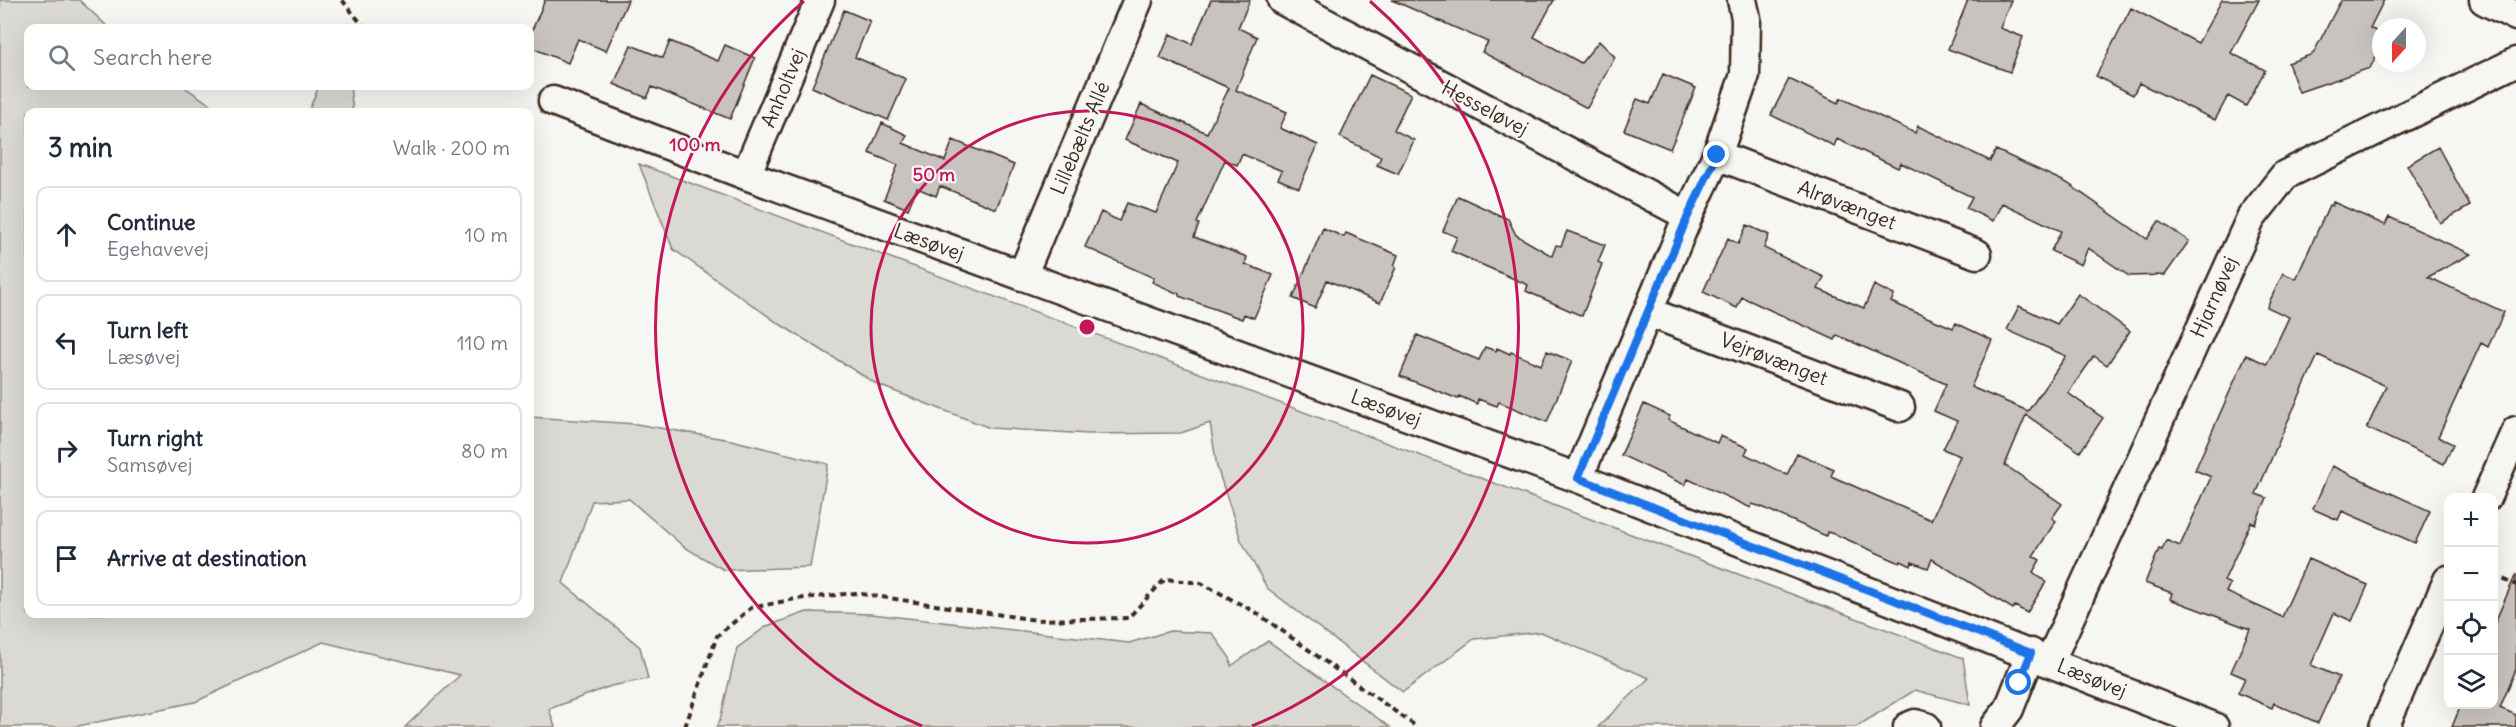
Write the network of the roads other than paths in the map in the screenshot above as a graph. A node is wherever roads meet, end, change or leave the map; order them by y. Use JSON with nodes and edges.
{"nodes":[{"id":1,"x":820,"y":0,"type":"edge"},
{"id":2,"x":1138,"y":0,"type":"edge"},
{"id":3,"x":1282,"y":0,"type":"edge"},
{"id":4,"x":1742,"y":0,"type":"edge"},
{"id":5,"x":2484,"y":0,"type":"edge"},
{"id":6,"x":2516,"y":16,"type":"edge"},
{"id":7,"x":2516,"y":62,"type":"edge"},
{"id":8,"x":553,"y":101,"type":"dead end"},
{"id":9,"x":1717,"y":155,"type":"junction"},
{"id":10,"x":746,"y":175,"type":"junction"},
{"id":11,"x":1688,"y":216,"type":"junction"},
{"id":12,"x":1977,"y":254,"type":"dead end"},
{"id":13,"x":1022,"y":276,"type":"junction"},
{"id":14,"x":1648,"y":312,"type":"junction"},
{"id":15,"x":1900,"y":407,"type":"dead end"},
{"id":16,"x":2516,"y":431,"type":"edge"},
{"id":17,"x":1578,"y":478,"type":"junction"},
{"id":18,"x":2488,"y":493,"type":"edge"},
{"id":19,"x":2444,"y":589,"type":"edge"},
{"id":20,"x":2040,"y":657,"type":"junction"},
{"id":21,"x":1908,"y":727,"type":"edge"},
{"id":22,"x":1926,"y":727,"type":"edge"},
{"id":23,"x":1995,"y":727,"type":"edge"},
{"id":24,"x":2214,"y":727,"type":"edge"},
{"id":25,"x":2384,"y":727,"type":"edge"}],
"edges":[{"from":1,"to":10,"type":"street","name":"Anholtvej"},
{"from":2,"to":13,"type":"street","name":"Lillebælts Allé"},
{"from":3,"to":11,"type":"street","name":"Hesseløvej"},
{"from":4,"to":9,"type":"street"},
{"from":5,"to":6,"type":"street"},
{"from":7,"to":20,"type":"street","name":"Hjarnøvej"},
{"from":8,"to":10,"type":"street","name":"Læsøvej"},
{"from":9,"to":11,"type":"street"},
{"from":9,"to":12,"type":"street","name":"Alrøvænget"},
{"from":10,"to":13,"type":"street","name":"Læsøvej"},
{"from":11,"to":14,"type":"street"},
{"from":13,"to":17,"type":"street","name":"Læsøvej"},
{"from":14,"to":15,"type":"street","name":"Vejrøvænget"},
{"from":14,"to":17,"type":"street"},
{"from":16,"to":18,"type":"street"},
{"from":17,"to":20,"type":"street","name":"Læsøvej"},
{"from":19,"to":25,"type":"street"},
{"from":20,"to":23,"type":"street","name":"Hjarnøvej"},
{"from":20,"to":24,"type":"street","name":"Læsøvej"},
{"from":21,"to":22,"type":"street"}]}
